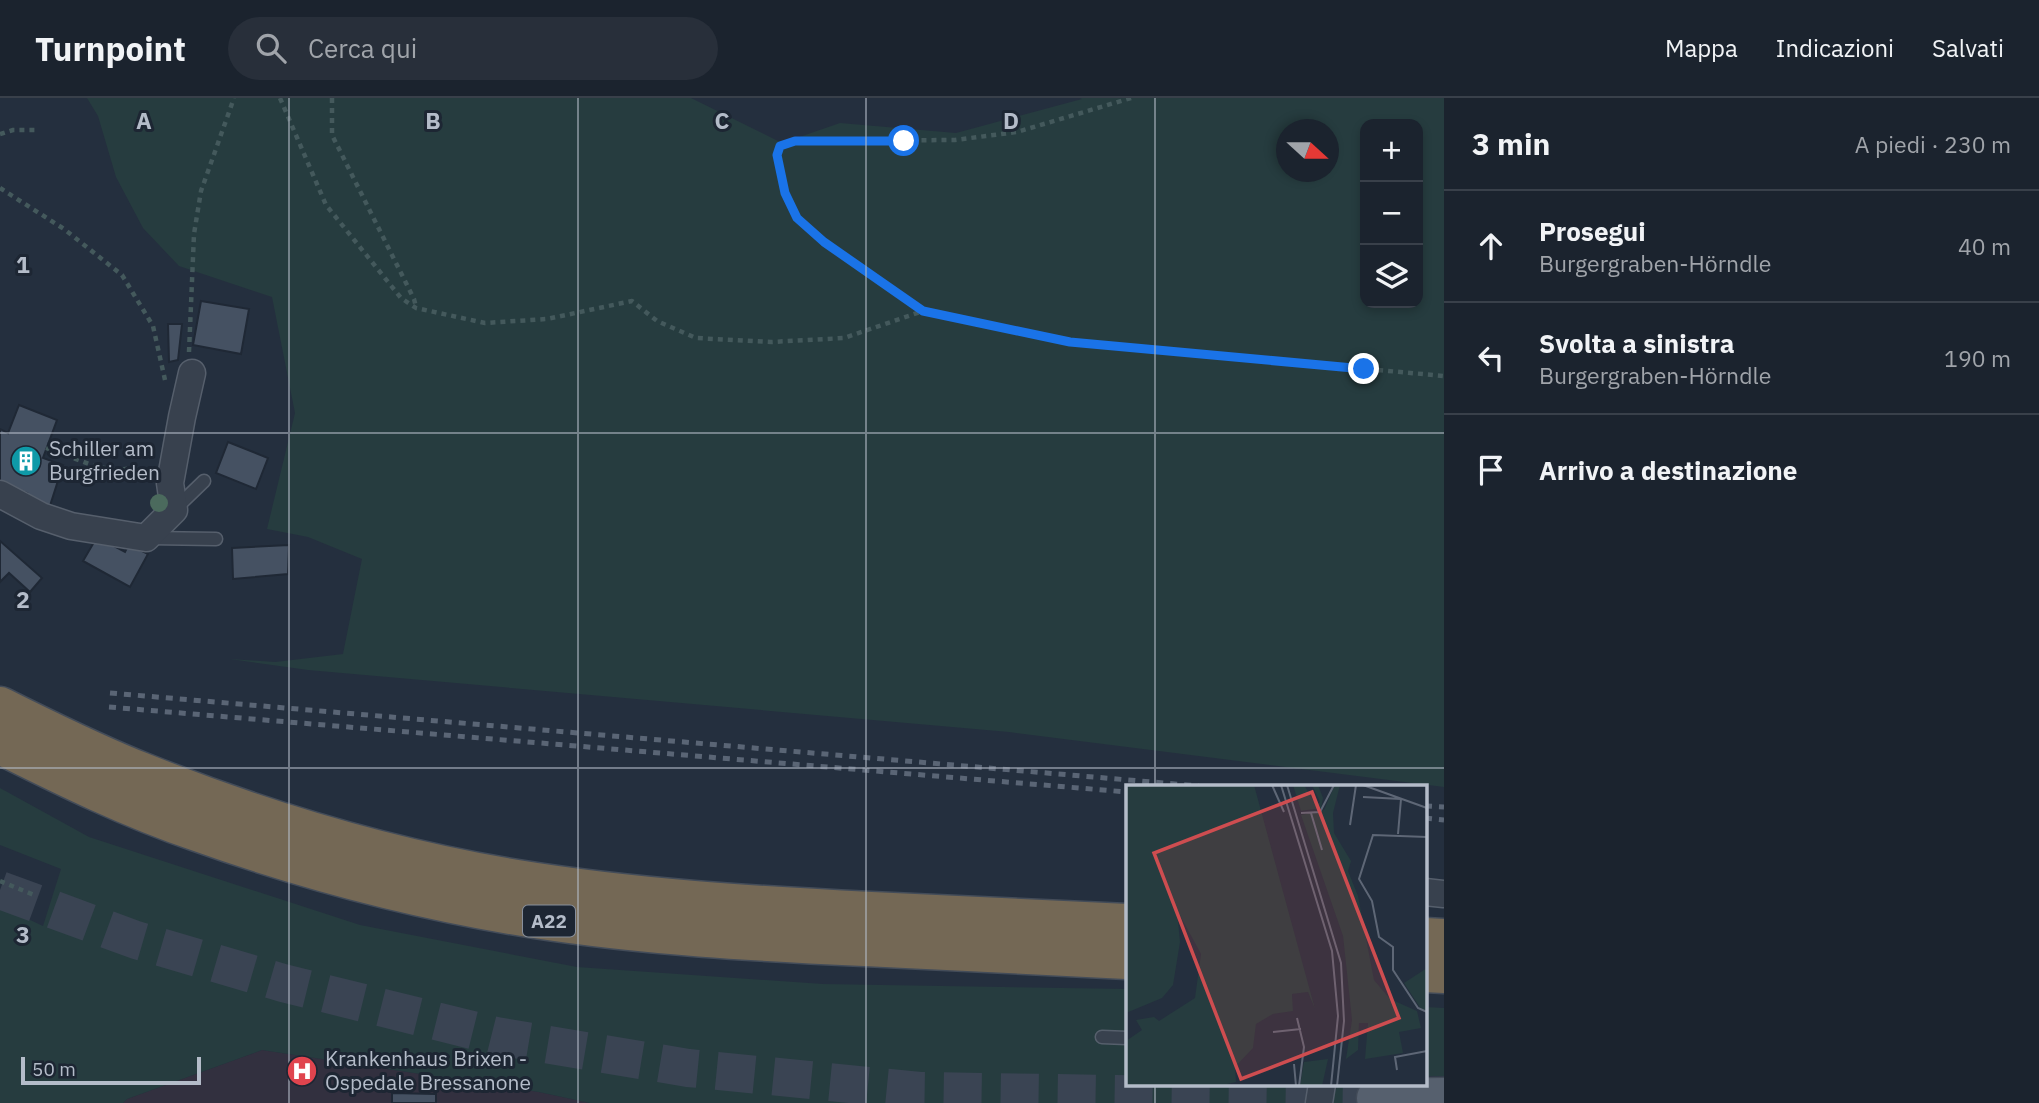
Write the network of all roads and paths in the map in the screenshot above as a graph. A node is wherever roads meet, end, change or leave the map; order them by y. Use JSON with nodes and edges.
{"nodes":[{"id":1,"x":234,"y":98,"type":"edge"},
{"id":2,"x":280,"y":98,"type":"edge"},
{"id":3,"x":332,"y":98,"type":"edge"},
{"id":4,"x":1131,"y":98,"type":"edge"},
{"id":5,"x":39,"y":130,"type":"dead end"},
{"id":6,"x":0,"y":134,"type":"edge"},
{"id":7,"x":0,"y":188,"type":"edge"},
{"id":8,"x":416,"y":308,"type":"junction"},
{"id":9,"x":923,"y":311,"type":"junction"},
{"id":10,"x":192,"y":373,"type":"joint"},
{"id":11,"x":1444,"y":376,"type":"edge"},
{"id":12,"x":165,"y":382,"type":"dead end"},
{"id":13,"x":46,"y":448,"type":"dead end"},
{"id":14,"x":204,"y":481,"type":"dead end"},
{"id":15,"x":170,"y":483,"type":"junction"},
{"id":16,"x":0,"y":494,"type":"edge"},
{"id":17,"x":174,"y":510,"type":"junction"},
{"id":18,"x":146,"y":538,"type":"junction"},
{"id":19,"x":216,"y":538,"type":"dead end"},
{"id":20,"x":0,"y":706,"type":"edge"},
{"id":21,"x":0,"y":745,"type":"edge"},
{"id":22,"x":0,"y":881,"type":"edge"},
{"id":23,"x":1426,"y":892,"type":"edge"},
{"id":24,"x":1444,"y":894,"type":"edge"},
{"id":25,"x":34,"y":895,"type":"dead end"},
{"id":26,"x":1126,"y":923,"type":"edge"},
{"id":27,"x":1426,"y":937,"type":"edge"},
{"id":28,"x":1444,"y":938,"type":"edge"},
{"id":29,"x":1126,"y":960,"type":"edge"},
{"id":30,"x":1426,"y":973,"type":"edge"},
{"id":31,"x":1444,"y":974,"type":"edge"},
{"id":32,"x":1102,"y":1037,"type":"dead end"},
{"id":33,"x":1126,"y":1038,"type":"edge"},
{"id":34,"x":1444,"y":1097,"type":"edge"},
{"id":35,"x":1376,"y":1098,"type":"dead end"}],
"edges":[{"from":1,"to":10,"type":"path"},
{"from":2,"to":8,"type":"path"},
{"from":3,"to":8,"type":"path"},
{"from":4,"to":9,"type":"path"},
{"from":5,"to":6,"type":"path"},
{"from":7,"to":12,"type":"path"},
{"from":8,"to":9,"type":"path"},
{"from":9,"to":11,"type":"path"},
{"from":10,"to":15,"type":"street"},
{"from":13,"to":15,"type":"path"},
{"from":14,"to":17,"type":"lane"},
{"from":15,"to":17,"type":"street"},
{"from":16,"to":18,"type":"street"},
{"from":17,"to":18,"type":"street"},
{"from":18,"to":19,"type":"lane"},
{"from":20,"to":26,"type":"highway","number":"A22"},
{"from":21,"to":29,"type":"highway","number":"A22"},
{"from":22,"to":25,"type":"path"},
{"from":23,"to":24,"type":"street"},
{"from":27,"to":28,"type":"highway"},
{"from":30,"to":31,"type":"highway"},
{"from":32,"to":33,"type":"lane"},
{"from":34,"to":35,"type":"main road"}]}
